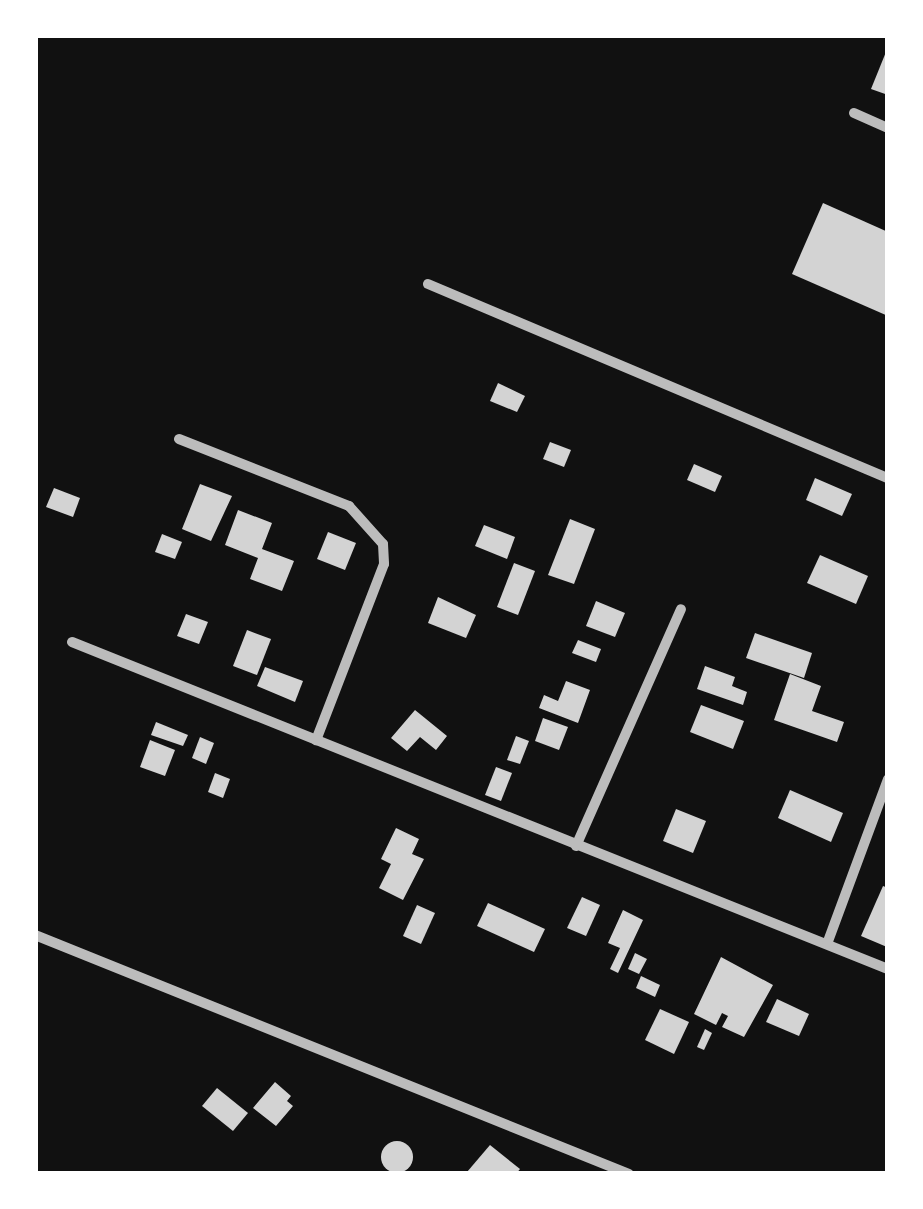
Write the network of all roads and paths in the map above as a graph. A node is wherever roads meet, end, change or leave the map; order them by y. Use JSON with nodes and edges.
{"nodes":[{"id":1,"x":854,"y":114,"type":"dead end"},
{"id":2,"x":888,"y":128,"type":"edge"},
{"id":3,"x":428,"y":284,"type":"dead end"},
{"id":4,"x":179,"y":438,"type":"dead end"},
{"id":5,"x":888,"y":478,"type":"edge"},
{"id":6,"x":681,"y":609,"type":"dead end"},
{"id":7,"x":72,"y":642,"type":"dead end"},
{"id":8,"x":316,"y":740,"type":"junction"},
{"id":9,"x":888,"y":778,"type":"edge"},
{"id":10,"x":576,"y":846,"type":"junction"},
{"id":11,"x":35,"y":935,"type":"edge"},
{"id":12,"x":827,"y":944,"type":"junction"},
{"id":13,"x":888,"y":969,"type":"edge"},
{"id":14,"x":629,"y":1174,"type":"edge"}],
"edges":[{"from":1,"to":2,"type":"street"},
{"from":3,"to":5,"type":"street"},
{"from":4,"to":8,"type":"street"},
{"from":6,"to":10,"type":"street"},
{"from":7,"to":8,"type":"street"},
{"from":8,"to":10,"type":"street"},
{"from":9,"to":12,"type":"street"},
{"from":10,"to":12,"type":"street"},
{"from":11,"to":14,"type":"street"},
{"from":12,"to":13,"type":"street"}]}
